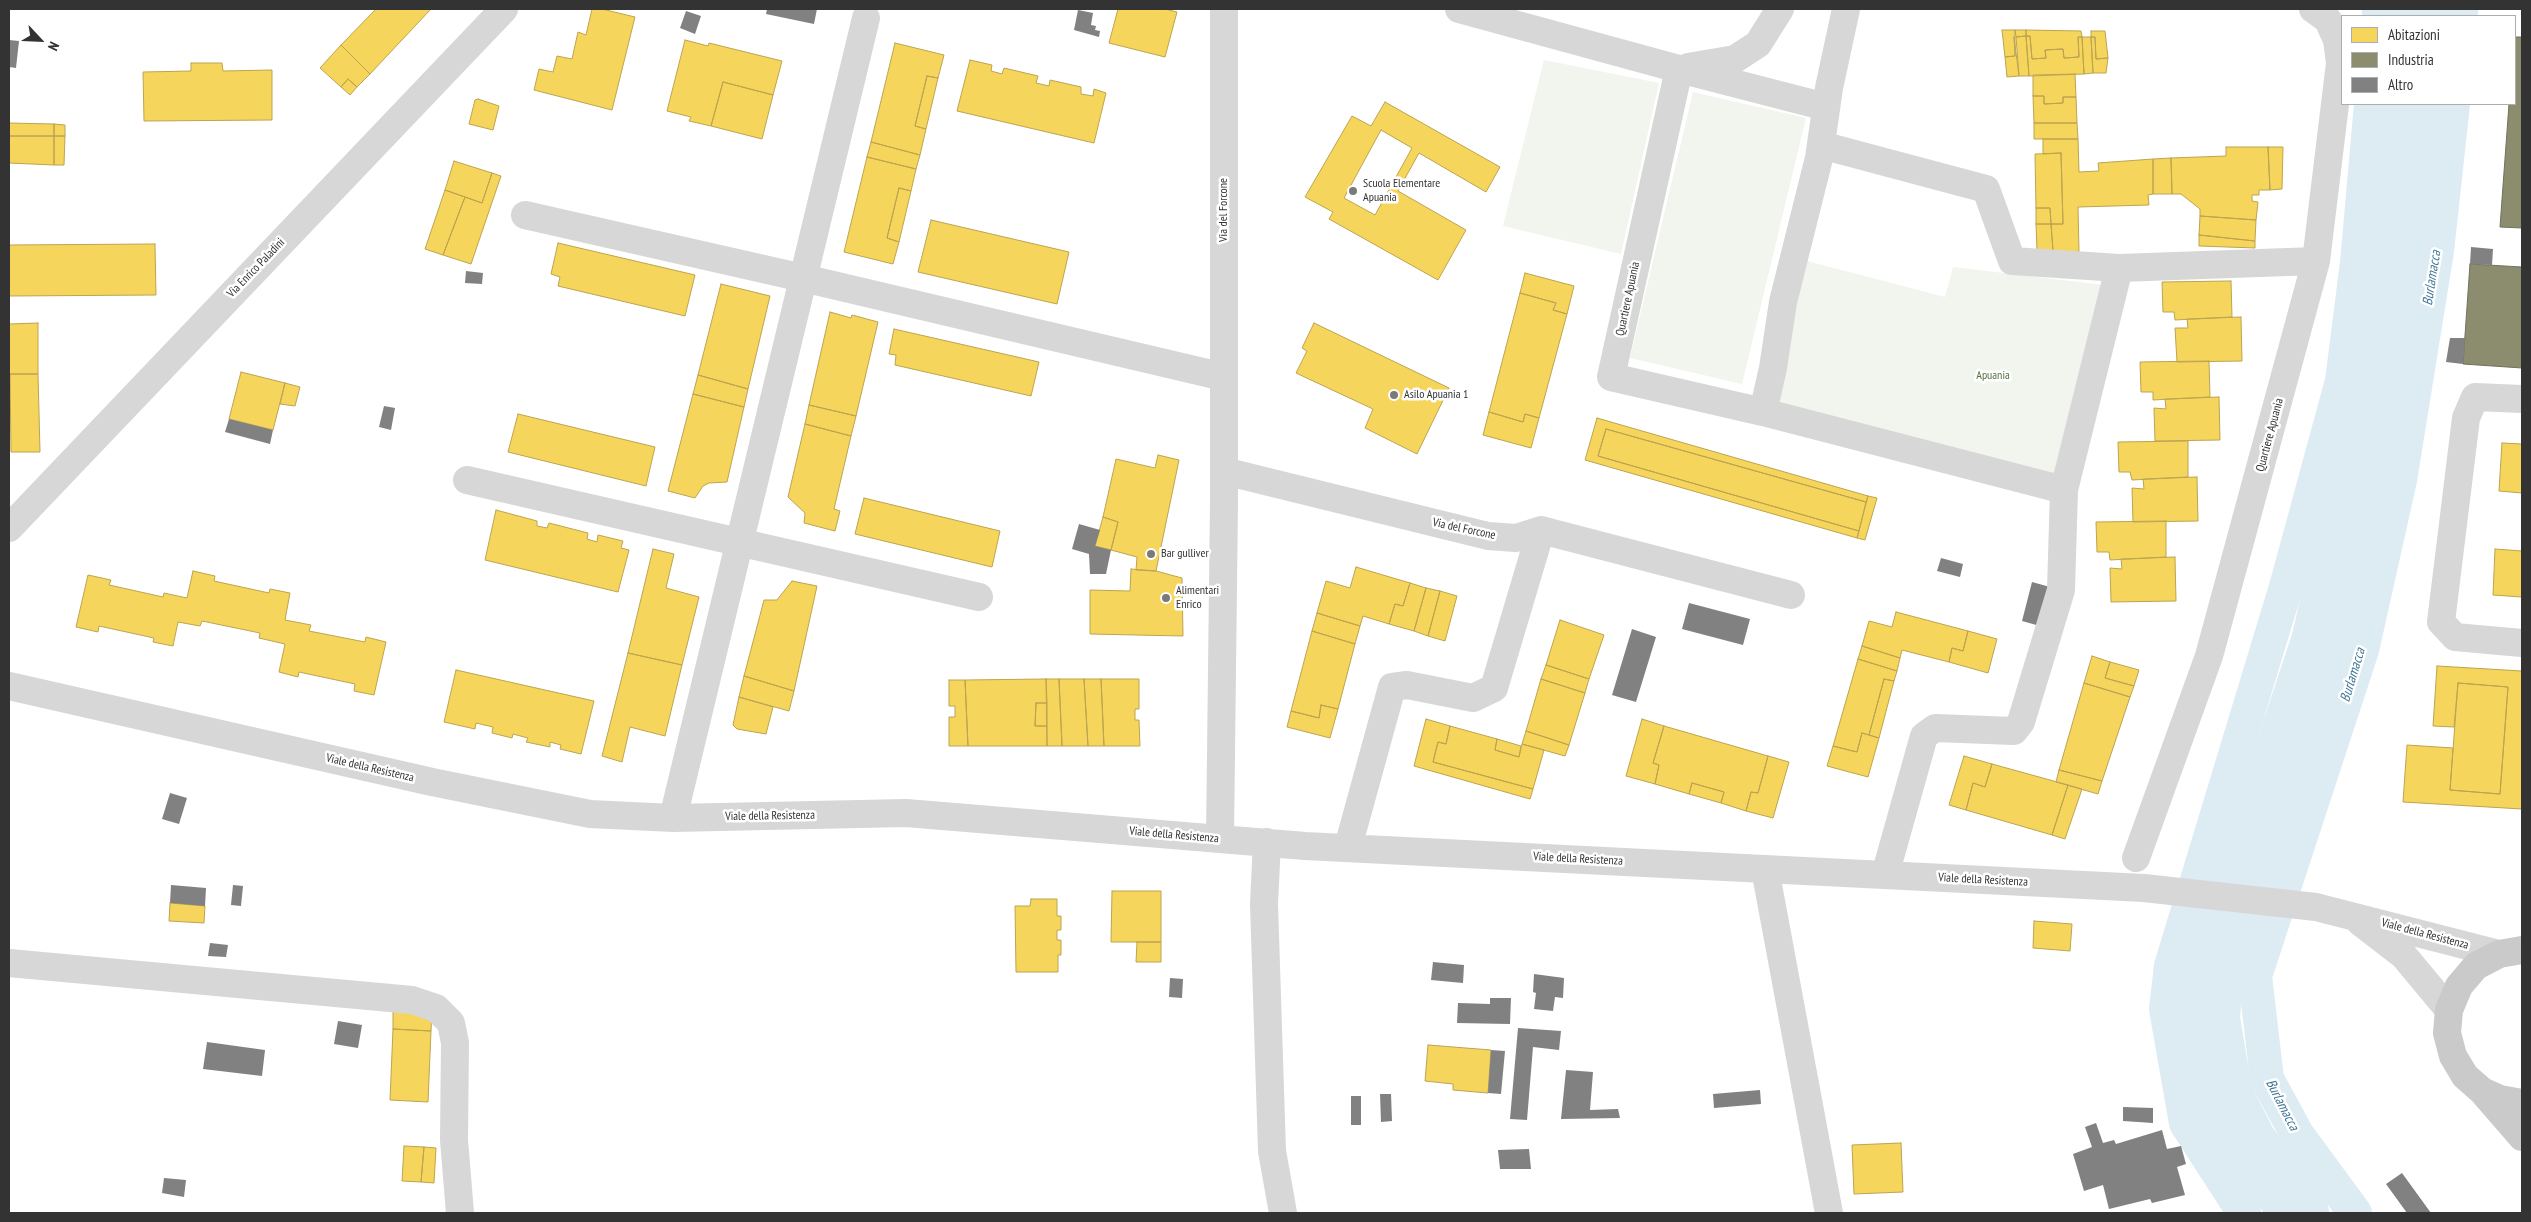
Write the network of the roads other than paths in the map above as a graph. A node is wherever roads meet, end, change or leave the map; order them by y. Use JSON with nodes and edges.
{"nodes":[{"id":1,"x":504,"y":9,"type":"edge"},
{"id":2,"x":1224,"y":9,"type":"edge"},
{"id":3,"x":1459,"y":9,"type":"edge"},
{"id":4,"x":1780,"y":9,"type":"edge"},
{"id":5,"x":1846,"y":9,"type":"edge"},
{"id":6,"x":2313,"y":9,"type":"edge"},
{"id":7,"x":866,"y":18,"type":"dead end"},
{"id":8,"x":1679,"y":70,"type":"junction"},
{"id":9,"x":1826,"y":107,"type":"junction"},
{"id":10,"x":1820,"y":145,"type":"junction"},
{"id":11,"x":525,"y":215,"type":"dead end"},
{"id":12,"x":2316,"y":261,"type":"junction"},
{"id":13,"x":2119,"y":268,"type":"junction"},
{"id":14,"x":803,"y":278,"type":"junction"},
{"id":15,"x":1224,"y":377,"type":"junction"},
{"id":16,"x":2522,"y":399,"type":"edge"},
{"id":17,"x":1763,"y":412,"type":"junction"},
{"id":18,"x":1224,"y":471,"type":"junction"},
{"id":19,"x":467,"y":480,"type":"dead end"},
{"id":20,"x":2064,"y":490,"type":"junction"},
{"id":21,"x":9,"y":528,"type":"edge"},
{"id":22,"x":1541,"y":530,"type":"junction"},
{"id":23,"x":740,"y":542,"type":"junction"},
{"id":24,"x":1792,"y":595,"type":"dead end"},
{"id":25,"x":979,"y":596,"type":"dead end"},
{"id":26,"x":2522,"y":643,"type":"edge"},
{"id":27,"x":9,"y":686,"type":"edge"},
{"id":28,"x":673,"y":818,"type":"junction"},
{"id":29,"x":1220,"y":838,"type":"junction"},
{"id":30,"x":1267,"y":842,"type":"junction"},
{"id":31,"x":1348,"y":847,"type":"junction"},
{"id":32,"x":2136,"y":858,"type":"dead end"},
{"id":33,"x":1765,"y":868,"type":"junction"},
{"id":34,"x":1885,"y":875,"type":"junction"},
{"id":35,"x":2351,"y":915,"type":"junction"},
{"id":36,"x":2511,"y":952,"type":"edge"},
{"id":37,"x":9,"y":963,"type":"edge"},
{"id":38,"x":2449,"y":1010,"type":"junction"},
{"id":39,"x":2482,"y":1091,"type":"junction"},
{"id":40,"x":2522,"y":1103,"type":"edge"},
{"id":41,"x":2522,"y":1137,"type":"edge"},
{"id":42,"x":460,"y":1213,"type":"edge"},
{"id":43,"x":1282,"y":1213,"type":"edge"},
{"id":44,"x":1829,"y":1213,"type":"edge"}],
"edges":[{"from":1,"to":21,"type":"street","name":"Via Enrico Paladini"},
{"from":2,"to":15,"type":"street","name":"Via del Forcone"},
{"from":3,"to":8,"type":"street"},
{"from":4,"to":8,"type":"street"},
{"from":5,"to":9,"type":"street"},
{"from":6,"to":12,"type":"street","name":"Quartiere Apuania"},
{"from":7,"to":14,"type":"street"},
{"from":8,"to":9,"type":"street"},
{"from":8,"to":17,"type":"street","name":"Quartiere Apuania"},
{"from":9,"to":10,"type":"street"},
{"from":10,"to":13,"type":"street"},
{"from":10,"to":17,"type":"street"},
{"from":11,"to":14,"type":"street"},
{"from":12,"to":13,"type":"street"},
{"from":12,"to":32,"type":"street","name":"Quartiere Apuania"},
{"from":13,"to":20,"type":"street"},
{"from":14,"to":15,"type":"street"},
{"from":14,"to":23,"type":"street"},
{"from":15,"to":18,"type":"street","name":"Via del Forcone"},
{"from":16,"to":26,"type":"street"},
{"from":17,"to":20,"type":"street","name":"Quartiere Apuania"},
{"from":18,"to":22,"type":"street","name":"Via del Forcone"},
{"from":18,"to":29,"type":"street","name":"Via del Forcone"},
{"from":19,"to":23,"type":"street"},
{"from":20,"to":34,"type":"street"},
{"from":22,"to":24,"type":"street"},
{"from":22,"to":31,"type":"street"},
{"from":23,"to":25,"type":"street"},
{"from":23,"to":28,"type":"street"},
{"from":27,"to":28,"type":"street","name":"Viale della Resistenza"},
{"from":28,"to":29,"type":"street","name":"Viale della Resistenza"},
{"from":29,"to":30,"type":"street","name":"Viale della Resistenza"},
{"from":30,"to":31,"type":"street","name":"Viale della Resistenza"},
{"from":30,"to":43,"type":"street"},
{"from":31,"to":33,"type":"street","name":"Viale della Resistenza"},
{"from":33,"to":34,"type":"street","name":"Viale della Resistenza"},
{"from":33,"to":44,"type":"street"},
{"from":34,"to":35,"type":"street","name":"Viale della Resistenza"},
{"from":35,"to":36,"type":"street","name":"Viale della Resistenza"},
{"from":35,"to":38,"type":"street","name":"Viale della Resistenza"},
{"from":36,"to":38,"type":"main road"},
{"from":37,"to":42,"type":"street"},
{"from":38,"to":39,"type":"main road"},
{"from":39,"to":40,"type":"main road"},
{"from":39,"to":41,"type":"main road"}]}
